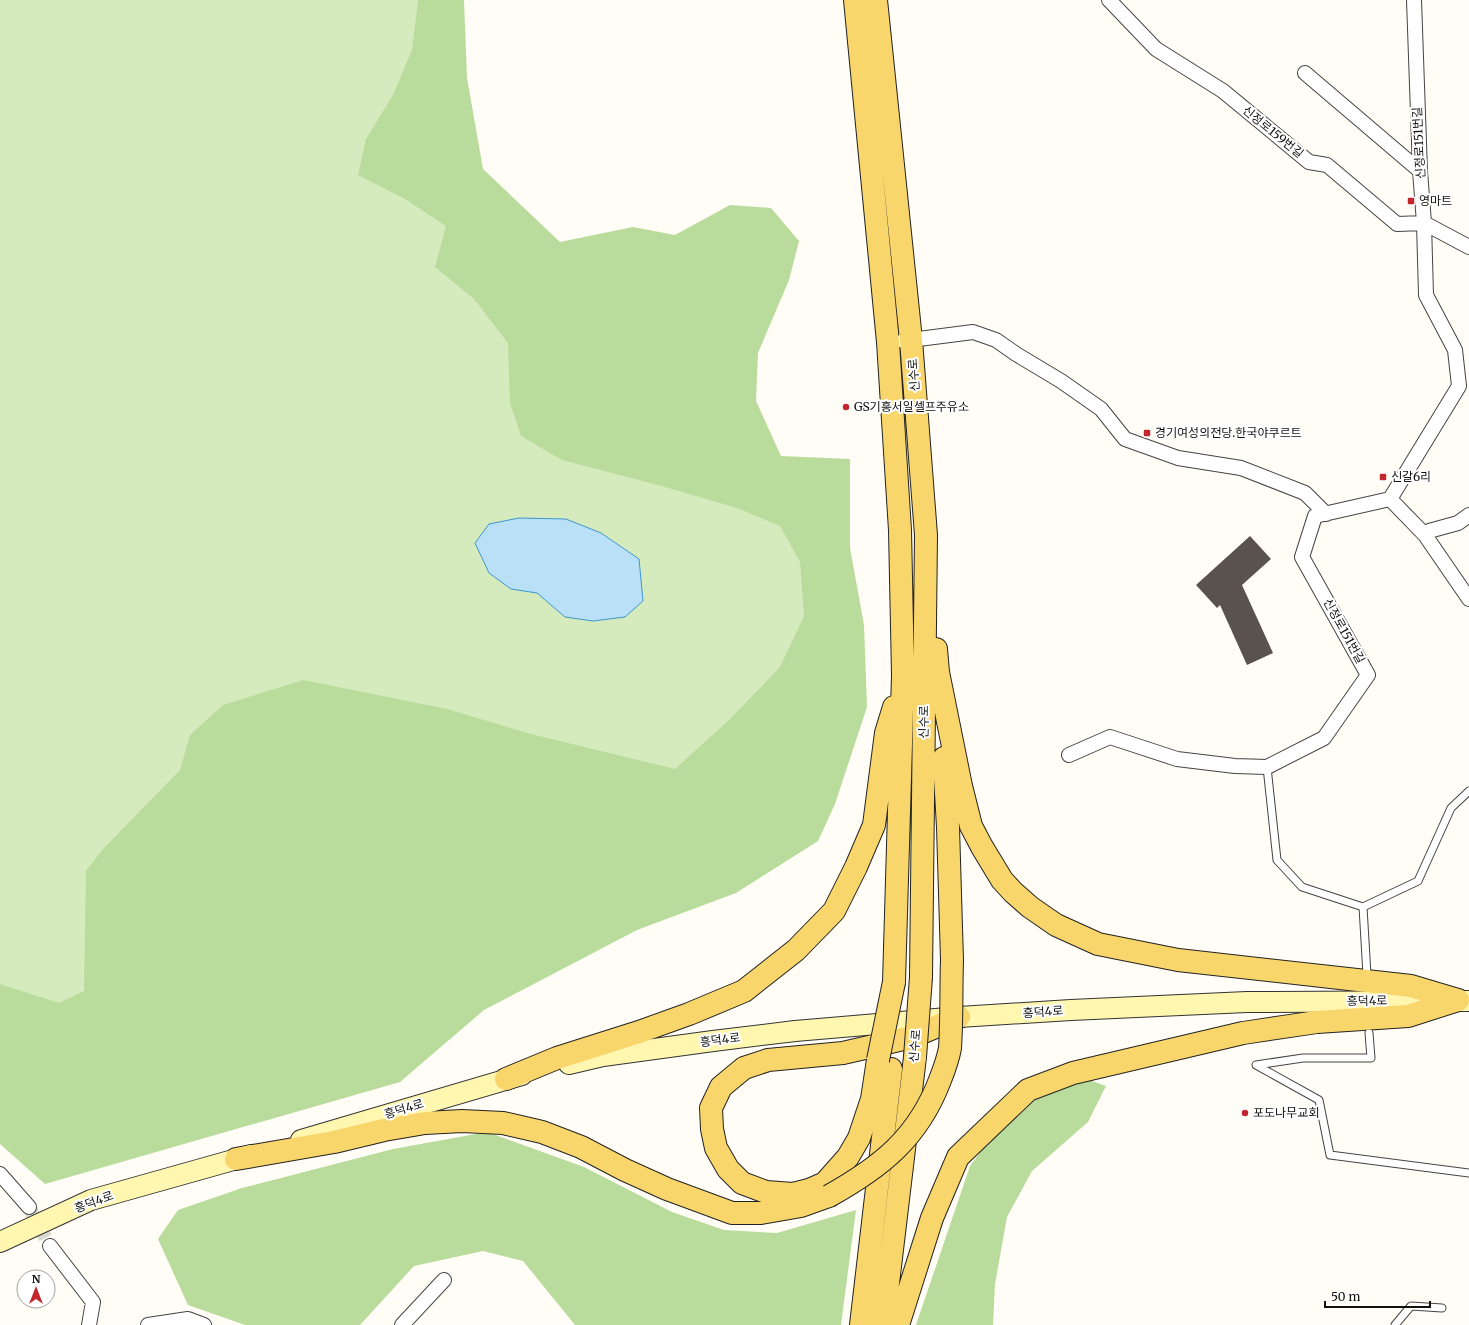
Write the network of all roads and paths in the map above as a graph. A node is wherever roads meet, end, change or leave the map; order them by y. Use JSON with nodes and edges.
{"nodes":[{"id":1,"x":855,"y":0,"type":"edge"},
{"id":2,"x":876,"y":0,"type":"edge"},
{"id":3,"x":1109,"y":0,"type":"edge"},
{"id":4,"x":1414,"y":0,"type":"edge"},
{"id":5,"x":1305,"y":73,"type":"dead end"},
{"id":6,"x":877,"y":122,"type":"junction"},
{"id":7,"x":1420,"y":171,"type":"junction"},
{"id":8,"x":1424,"y":223,"type":"junction"},
{"id":9,"x":1469,"y":247,"type":"edge"},
{"id":10,"x":911,"y":340,"type":"junction"},
{"id":11,"x":888,"y":342,"type":"junction"},
{"id":12,"x":1390,"y":499,"type":"junction"},
{"id":13,"x":1326,"y":514,"type":"junction"},
{"id":14,"x":1469,"y":515,"type":"edge"},
{"id":15,"x":1425,"y":535,"type":"junction"},
{"id":16,"x":926,"y":536,"type":"junction"},
{"id":17,"x":1469,"y":599,"type":"edge"},
{"id":18,"x":938,"y":672,"type":"junction"},
{"id":19,"x":903,"y":675,"type":"junction"},
{"id":20,"x":1069,"y":755,"type":"dead end"},
{"id":21,"x":1266,"y":767,"type":"junction"},
{"id":22,"x":1469,"y":791,"type":"edge"},
{"id":23,"x":1363,"y":907,"type":"junction"},
{"id":24,"x":1367,"y":975,"type":"dead end"},
{"id":25,"x":1464,"y":1000,"type":"edge"},
{"id":26,"x":959,"y":1017,"type":"junction"},
{"id":27,"x":1369,"y":1033,"type":"dead end"},
{"id":28,"x":885,"y":1059,"type":"junction"},
{"id":29,"x":506,"y":1078,"type":"junction"},
{"id":30,"x":236,"y":1159,"type":"junction"},
{"id":31,"x":1469,"y":1173,"type":"edge"},
{"id":32,"x":0,"y":1174,"type":"edge"},
{"id":33,"x":29,"y":1207,"type":"tunnel mouth"},
{"id":34,"x":0,"y":1242,"type":"edge"},
{"id":35,"x":50,"y":1246,"type":"tunnel mouth"},
{"id":36,"x":444,"y":1280,"type":"dead end"},
{"id":37,"x":1442,"y":1308,"type":"dead end"},
{"id":38,"x":89,"y":1325,"type":"edge"},
{"id":39,"x":148,"y":1325,"type":"edge"},
{"id":40,"x":204,"y":1325,"type":"edge"},
{"id":41,"x":402,"y":1325,"type":"edge"},
{"id":42,"x":861,"y":1325,"type":"edge"},
{"id":43,"x":883,"y":1325,"type":"edge"},
{"id":44,"x":898,"y":1325,"type":"edge"},
{"id":45,"x":1395,"y":1325,"type":"edge"}],
"edges":[{"from":1,"to":6,"type":"main road"},
{"from":2,"to":6,"type":"main road"},
{"from":3,"to":8,"type":"street","name":"신정로159번길"},
{"from":4,"to":7,"type":"street","name":"신정로151번길"},
{"from":5,"to":7,"type":"street"},
{"from":6,"to":10,"type":"main road","name":"신수로"},
{"from":6,"to":11,"type":"main road","name":"신수로"},
{"from":7,"to":8,"type":"street","name":"신정로151번길"},
{"from":8,"to":9,"type":"street"},
{"from":8,"to":12,"type":"street","name":"신정로151번길"},
{"from":10,"to":11,"type":"street"},
{"from":10,"to":13,"type":"street"},
{"from":10,"to":16,"type":"main road","name":"신수로"},
{"from":11,"to":19,"type":"main road","name":"신수로"},
{"from":12,"to":13,"type":"street","name":"신정로151번길"},
{"from":12,"to":15,"type":"street"},
{"from":13,"to":21,"type":"street","name":"신정로151번길"},
{"from":14,"to":15,"type":"street"},
{"from":15,"to":17,"type":"street"},
{"from":16,"to":18,"type":"main road"},
{"from":16,"to":43,"type":"main road","name":"신수로","bridge":true},
{"from":18,"to":25,"type":"main road"},
{"from":18,"to":30,"type":"main road","bridge":true},
{"from":19,"to":28,"type":"main road","name":"신수로","bridge":true},
{"from":19,"to":29,"type":"main road"},
{"from":20,"to":21,"type":"street","name":"신정로151번길"},
{"from":21,"to":23,"type":"lane"},
{"from":22,"to":23,"type":"lane"},
{"from":23,"to":24,"type":"lane"},
{"from":25,"to":26,"type":"street","name":"흥덕4로"},
{"from":25,"to":44,"type":"main road"},
{"from":26,"to":28,"type":"main road"},
{"from":26,"to":29,"type":"street","name":"흥덕4로"},
{"from":27,"to":31,"type":"lane"},
{"from":28,"to":42,"type":"main road","name":"신수로"},
{"from":29,"to":30,"type":"street","name":"흥덕4로"},
{"from":30,"to":34,"type":"street","name":"흥덕4로"},
{"from":32,"to":33,"type":"street"},
{"from":35,"to":38,"type":"street"},
{"from":36,"to":41,"type":"street"},
{"from":37,"to":45,"type":"lane"},
{"from":39,"to":40,"type":"street"}]}
